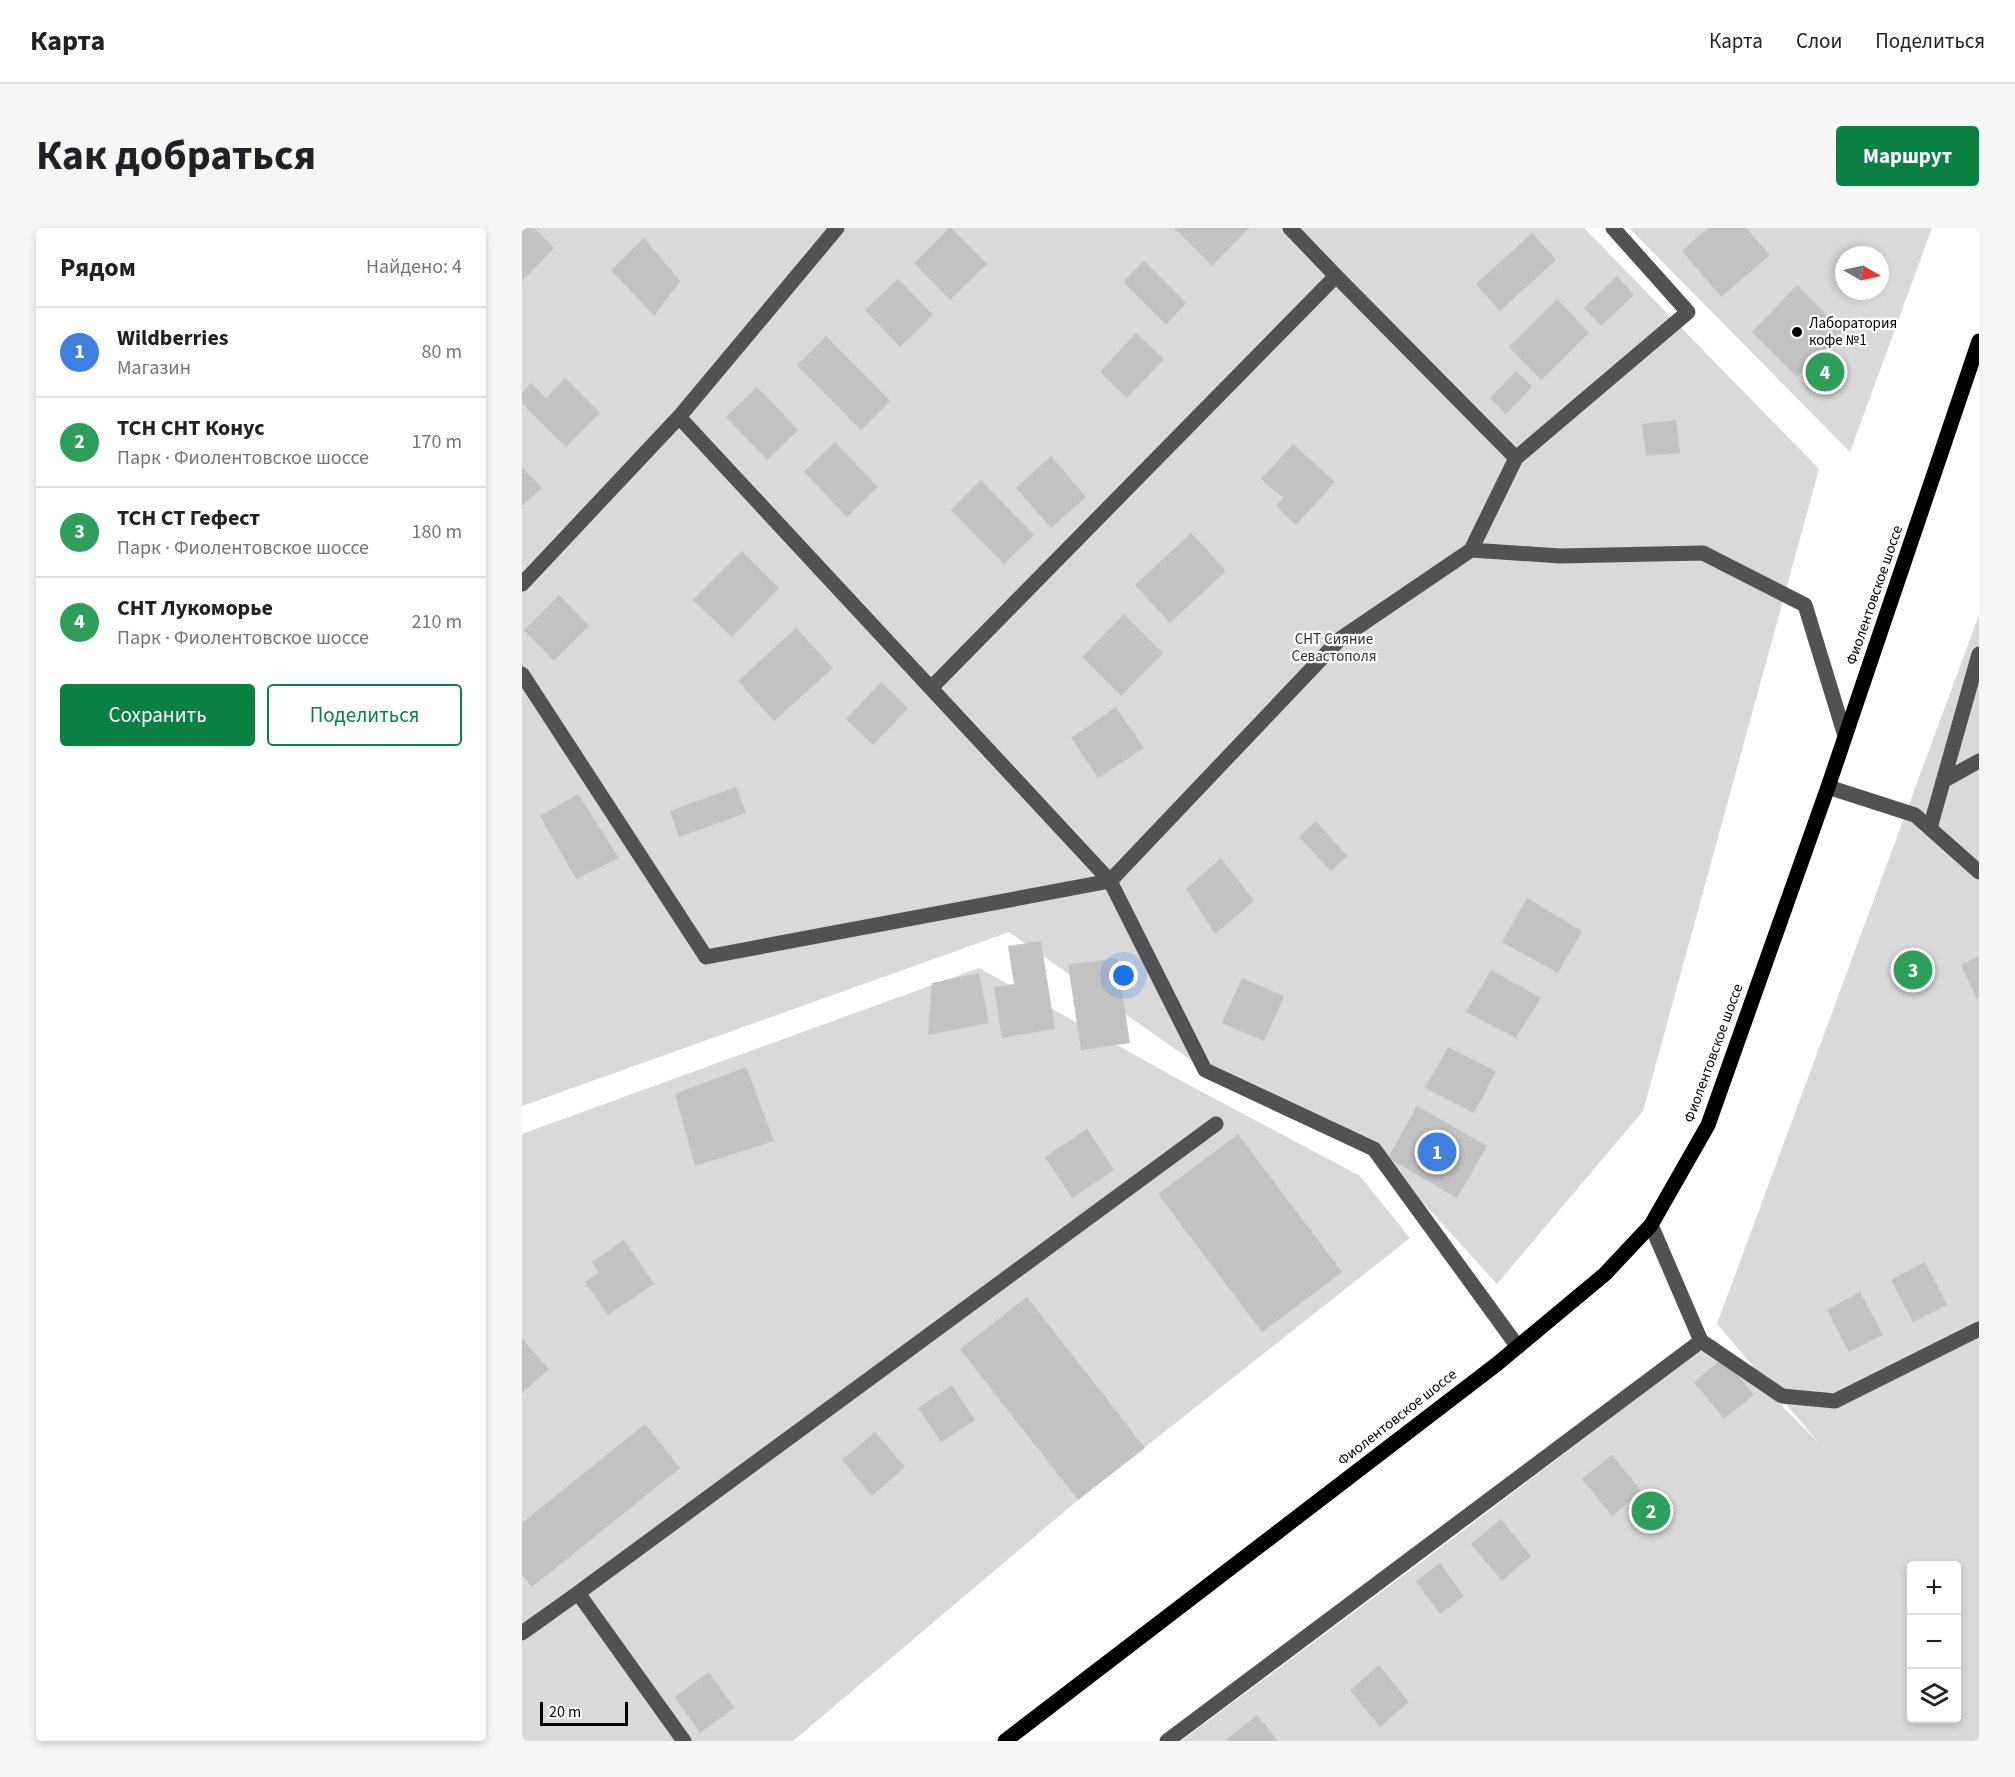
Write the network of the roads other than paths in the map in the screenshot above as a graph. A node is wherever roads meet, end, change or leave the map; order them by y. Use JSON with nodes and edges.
{"nodes":[{"id":1,"x":837,"y":228,"type":"edge"},
{"id":2,"x":1290,"y":228,"type":"edge"},
{"id":3,"x":1613,"y":228,"type":"edge"},
{"id":4,"x":1336,"y":276,"type":"junction"},
{"id":5,"x":1979,"y":341,"type":"edge"},
{"id":6,"x":679,"y":417,"type":"junction"},
{"id":7,"x":1516,"y":458,"type":"junction"},
{"id":8,"x":1472,"y":549,"type":"junction"},
{"id":9,"x":522,"y":584,"type":"edge"},
{"id":10,"x":1979,"y":654,"type":"edge"},
{"id":11,"x":522,"y":674,"type":"edge"},
{"id":12,"x":930,"y":688,"type":"junction"},
{"id":13,"x":1845,"y":736,"type":"junction"},
{"id":14,"x":1979,"y":761,"type":"edge"},
{"id":15,"x":1943,"y":781,"type":"junction"},
{"id":16,"x":1828,"y":787,"type":"junction"},
{"id":17,"x":1930,"y":828,"type":"junction"},
{"id":18,"x":1979,"y":872,"type":"edge"},
{"id":19,"x":1110,"y":881,"type":"junction"},
{"id":20,"x":1216,"y":1124,"type":"dead end"},
{"id":21,"x":1651,"y":1225,"type":"junction"},
{"id":22,"x":1979,"y":1329,"type":"edge"},
{"id":23,"x":1701,"y":1341,"type":"junction"},
{"id":24,"x":1518,"y":1347,"type":"junction"},
{"id":25,"x":578,"y":1593,"type":"junction"},
{"id":26,"x":522,"y":1634,"type":"edge"},
{"id":27,"x":684,"y":1741,"type":"edge"},
{"id":28,"x":1005,"y":1741,"type":"edge"},
{"id":29,"x":1167,"y":1741,"type":"edge"}],
"edges":[{"from":1,"to":6,"type":"lane"},
{"from":2,"to":4,"type":"lane"},
{"from":3,"to":7,"type":"lane"},
{"from":4,"to":7,"type":"lane"},
{"from":4,"to":12,"type":"lane"},
{"from":5,"to":13,"type":"main road","name":"Фиолентовское шоссе"},
{"from":6,"to":9,"type":"lane"},
{"from":6,"to":12,"type":"lane"},
{"from":7,"to":8,"type":"lane"},
{"from":8,"to":13,"type":"lane"},
{"from":8,"to":19,"type":"lane"},
{"from":10,"to":15,"type":"lane"},
{"from":11,"to":19,"type":"lane"},
{"from":12,"to":19,"type":"lane"},
{"from":13,"to":16,"type":"main road","name":"Фиолентовское шоссе"},
{"from":14,"to":15,"type":"lane"},
{"from":15,"to":17,"type":"lane"},
{"from":16,"to":17,"type":"lane"},
{"from":16,"to":21,"type":"main road","name":"Фиолентовское шоссе"},
{"from":17,"to":18,"type":"lane"},
{"from":19,"to":24,"type":"lane"},
{"from":20,"to":25,"type":"lane"},
{"from":21,"to":23,"type":"lane"},
{"from":21,"to":24,"type":"main road","name":"Фиолентовское шоссе"},
{"from":22,"to":23,"type":"lane"},
{"from":23,"to":29,"type":"lane"},
{"from":24,"to":28,"type":"main road","name":"Фиолентовское шоссе"},
{"from":25,"to":26,"type":"lane"},
{"from":25,"to":27,"type":"lane"}]}
